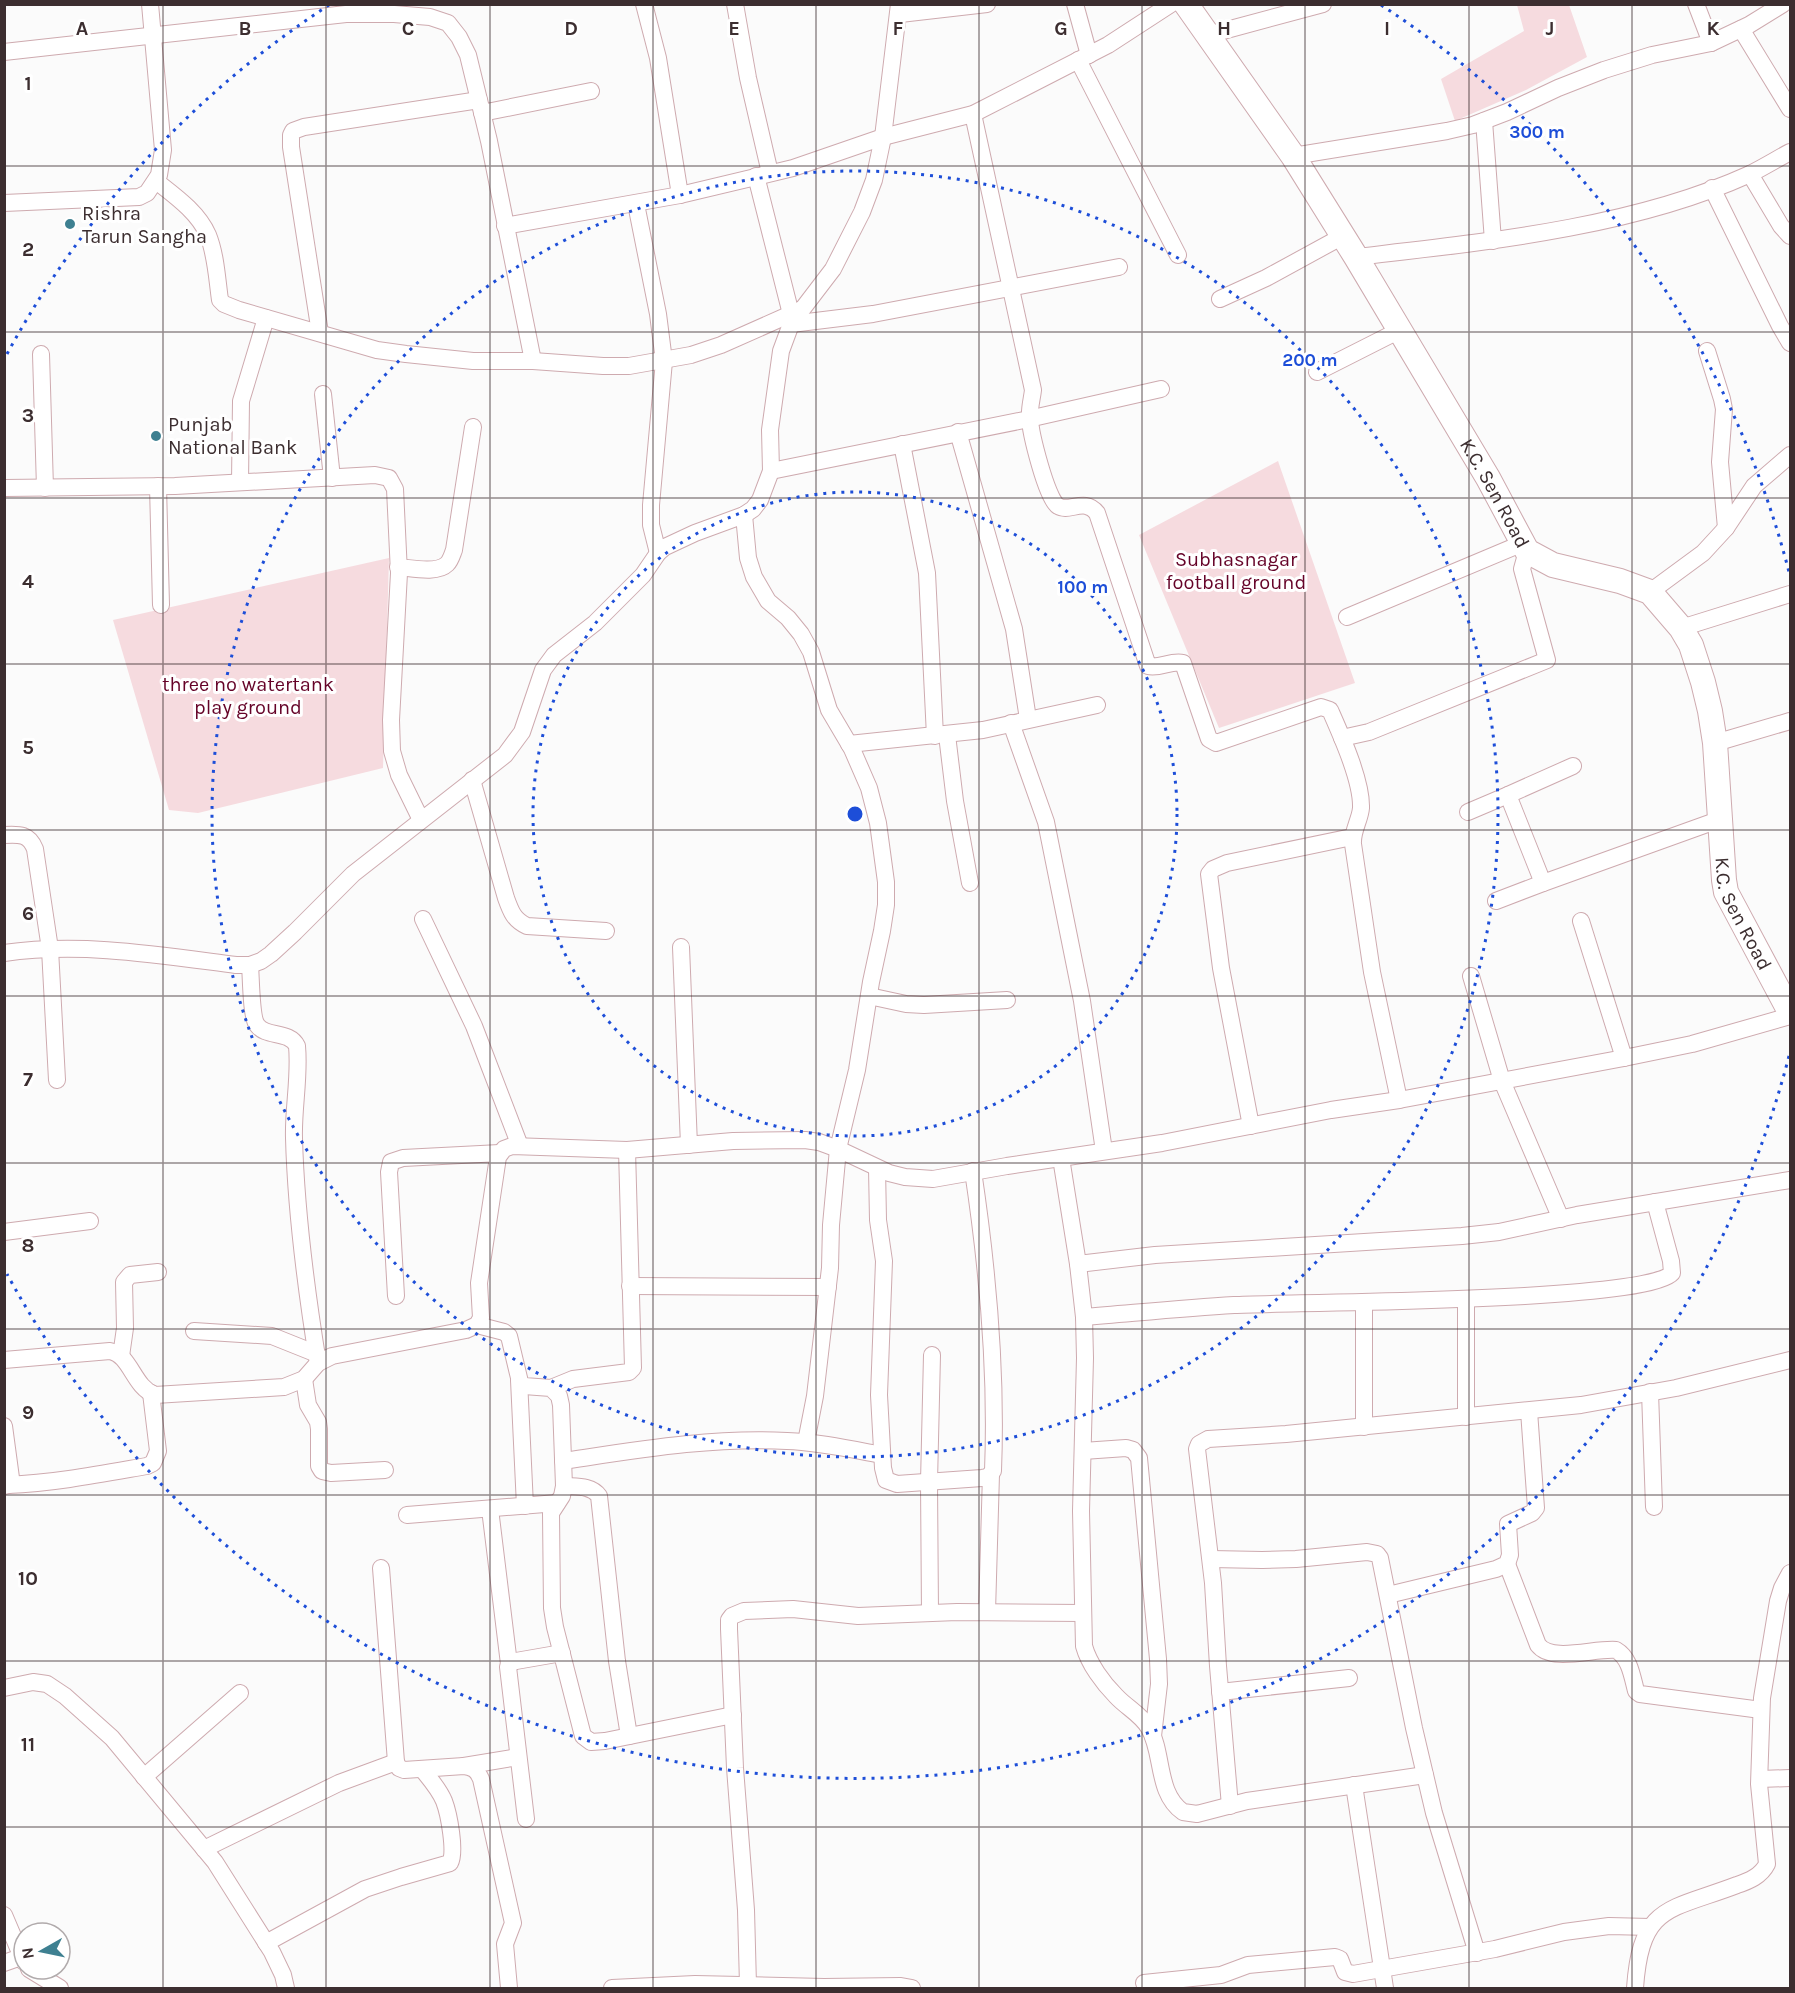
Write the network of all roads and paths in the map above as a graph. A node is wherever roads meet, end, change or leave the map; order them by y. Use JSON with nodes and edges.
{"nodes":[{"id":1,"x":150,"y":4,"type":"edge"},
{"id":2,"x":644,"y":4,"type":"edge"},
{"id":3,"x":735,"y":4,"type":"edge"},
{"id":4,"x":987,"y":4,"type":"edge"},
{"id":5,"x":1075,"y":4,"type":"edge"},
{"id":6,"x":1171,"y":4,"type":"edge"},
{"id":7,"x":1186,"y":4,"type":"edge"},
{"id":8,"x":1323,"y":4,"type":"edge"},
{"id":9,"x":1696,"y":4,"type":"edge"},
{"id":10,"x":1782,"y":4,"type":"edge"},
{"id":11,"x":900,"y":9,"type":"edge"},
{"id":12,"x":433,"y":11,"type":"edge"},
{"id":13,"x":1741,"y":29,"type":"junction"},
{"id":14,"x":153,"y":34,"type":"junction"},
{"id":15,"x":1208,"y":35,"type":"junction"},
{"id":16,"x":1711,"y":43,"type":"junction"},
{"id":17,"x":4,"y":52,"type":"edge"},
{"id":18,"x":1083,"y":58,"type":"junction"},
{"id":19,"x":591,"y":91,"type":"dead end"},
{"id":20,"x":481,"y":107,"type":"junction"},
{"id":21,"x":1791,"y":109,"type":"edge"},
{"id":22,"x":973,"y":114,"type":"junction"},
{"id":23,"x":1484,"y":120,"type":"junction"},
{"id":24,"x":883,"y":138,"type":"junction"},
{"id":25,"x":1791,"y":152,"type":"edge"},
{"id":26,"x":1293,"y":156,"type":"junction"},
{"id":27,"x":1750,"y":174,"type":"junction"},
{"id":28,"x":763,"y":175,"type":"junction"},
{"id":29,"x":156,"y":182,"type":"junction"},
{"id":30,"x":1712,"y":188,"type":"junction"},
{"id":31,"x":680,"y":195,"type":"junction"},
{"id":32,"x":4,"y":203,"type":"edge"},
{"id":33,"x":636,"y":204,"type":"junction"},
{"id":34,"x":505,"y":226,"type":"junction"},
{"id":35,"x":1343,"y":236,"type":"junction"},
{"id":36,"x":1791,"y":236,"type":"edge"},
{"id":37,"x":1493,"y":241,"type":"junction"},
{"id":38,"x":1178,"y":255,"type":"dead end"},
{"id":39,"x":1356,"y":257,"type":"junction"},
{"id":40,"x":1119,"y":267,"type":"dead end"},
{"id":41,"x":1011,"y":288,"type":"junction"},
{"id":42,"x":1220,"y":299,"type":"dead end"},
{"id":43,"x":795,"y":315,"type":"junction"},
{"id":44,"x":266,"y":318,"type":"junction"},
{"id":45,"x":1400,"y":330,"type":"junction"},
{"id":46,"x":320,"y":333,"type":"junction"},
{"id":47,"x":1791,"y":343,"type":"edge"},
{"id":48,"x":1707,"y":351,"type":"dead end"},
{"id":49,"x":41,"y":354,"type":"dead end"},
{"id":50,"x":533,"y":361,"type":"junction"},
{"id":51,"x":664,"y":361,"type":"junction"},
{"id":52,"x":1317,"y":372,"type":"dead end"},
{"id":53,"x":1161,"y":389,"type":"dead end"},
{"id":54,"x":324,"y":394,"type":"dead end"},
{"id":55,"x":1030,"y":418,"type":"junction"},
{"id":56,"x":472,"y":427,"type":"dead end"},
{"id":57,"x":958,"y":432,"type":"junction"},
{"id":58,"x":902,"y":444,"type":"junction"},
{"id":59,"x":1791,"y":455,"type":"edge"},
{"id":60,"x":771,"y":471,"type":"junction"},
{"id":61,"x":332,"y":478,"type":"junction"},
{"id":62,"x":240,"y":482,"type":"junction"},
{"id":63,"x":158,"y":486,"type":"junction"},
{"id":64,"x":4,"y":488,"type":"edge"},
{"id":65,"x":45,"y":488,"type":"junction"},
{"id":66,"x":744,"y":515,"type":"junction"},
{"id":67,"x":1726,"y":528,"type":"junction"},
{"id":68,"x":1525,"y":547,"type":"junction"},
{"id":69,"x":658,"y":553,"type":"junction"},
{"id":70,"x":399,"y":567,"type":"junction"},
{"id":71,"x":1650,"y":592,"type":"junction"},
{"id":72,"x":1791,"y":594,"type":"edge"},
{"id":73,"x":161,"y":605,"type":"dead end"},
{"id":74,"x":1347,"y":617,"type":"dead end"},
{"id":75,"x":1681,"y":628,"type":"junction"},
{"id":76,"x":1097,"y":705,"type":"dead end"},
{"id":77,"x":1028,"y":719,"type":"junction"},
{"id":78,"x":1791,"y":721,"type":"edge"},
{"id":79,"x":1011,"y":723,"type":"junction"},
{"id":80,"x":941,"y":735,"type":"junction"},
{"id":81,"x":1342,"y":738,"type":"junction"},
{"id":82,"x":1715,"y":743,"type":"junction"},
{"id":83,"x":849,"y":744,"type":"junction"},
{"id":84,"x":1573,"y":766,"type":"dead end"},
{"id":85,"x":472,"y":780,"type":"junction"},
{"id":86,"x":1508,"y":795,"type":"junction"},
{"id":87,"x":1468,"y":812,"type":"dead end"},
{"id":88,"x":1721,"y":819,"type":"junction"},
{"id":89,"x":421,"y":820,"type":"junction"},
{"id":90,"x":4,"y":835,"type":"edge"},
{"id":91,"x":1352,"y":837,"type":"junction"},
{"id":92,"x":969,"y":883,"type":"dead end"},
{"id":93,"x":1543,"y":883,"type":"junction"},
{"id":94,"x":1496,"y":901,"type":"dead end"},
{"id":95,"x":423,"y":919,"type":"dead end"},
{"id":96,"x":1581,"y":921,"type":"dead end"},
{"id":97,"x":606,"y":931,"type":"dead end"},
{"id":98,"x":681,"y":946,"type":"dead end"},
{"id":99,"x":50,"y":949,"type":"junction"},
{"id":100,"x":4,"y":953,"type":"edge"},
{"id":101,"x":250,"y":964,"type":"junction"},
{"id":102,"x":1471,"y":976,"type":"dead end"},
{"id":103,"x":869,"y":996,"type":"junction"},
{"id":104,"x":1007,"y":1000,"type":"dead end"},
{"id":105,"x":1791,"y":1012,"type":"edge"},
{"id":106,"x":1791,"y":1016,"type":"edge"},
{"id":107,"x":1624,"y":1058,"type":"junction"},
{"id":108,"x":57,"y":1080,"type":"dead end"},
{"id":109,"x":1502,"y":1082,"type":"junction"},
{"id":110,"x":1399,"y":1100,"type":"junction"},
{"id":111,"x":1251,"y":1126,"type":"junction"},
{"id":112,"x":689,"y":1145,"type":"junction"},
{"id":113,"x":520,"y":1146,"type":"junction"},
{"id":114,"x":838,"y":1149,"type":"junction"},
{"id":115,"x":627,"y":1150,"type":"junction"},
{"id":116,"x":1104,"y":1151,"type":"junction"},
{"id":117,"x":500,"y":1153,"type":"junction"},
{"id":118,"x":1061,"y":1158,"type":"junction"},
{"id":119,"x":877,"y":1168,"type":"junction"},
{"id":120,"x":973,"y":1172,"type":"junction"},
{"id":121,"x":1791,"y":1180,"type":"edge"},
{"id":122,"x":1655,"y":1202,"type":"junction"},
{"id":123,"x":1561,"y":1219,"type":"junction"},
{"id":124,"x":90,"y":1221,"type":"dead end"},
{"id":125,"x":4,"y":1232,"type":"edge"},
{"id":126,"x":1078,"y":1264,"type":"junction"},
{"id":127,"x":158,"y":1272,"type":"dead end"},
{"id":128,"x":630,"y":1286,"type":"junction"},
{"id":129,"x":828,"y":1287,"type":"junction"},
{"id":130,"x":396,"y":1296,"type":"dead end"},
{"id":131,"x":1466,"y":1299,"type":"junction"},
{"id":132,"x":1364,"y":1302,"type":"junction"},
{"id":133,"x":1084,"y":1317,"type":"junction"},
{"id":134,"x":477,"y":1325,"type":"junction"},
{"id":135,"x":194,"y":1331,"type":"dead end"},
{"id":136,"x":932,"y":1355,"type":"dead end"},
{"id":137,"x":121,"y":1356,"type":"junction"},
{"id":138,"x":318,"y":1359,"type":"junction"},
{"id":139,"x":4,"y":1360,"type":"edge"},
{"id":140,"x":1791,"y":1360,"type":"edge"},
{"id":141,"x":304,"y":1379,"type":"junction"},
{"id":142,"x":519,"y":1380,"type":"junction"},
{"id":143,"x":551,"y":1388,"type":"junction"},
{"id":144,"x":1650,"y":1392,"type":"junction"},
{"id":145,"x":151,"y":1393,"type":"junction"},
{"id":146,"x":1529,"y":1411,"type":"junction"},
{"id":147,"x":1466,"y":1417,"type":"junction"},
{"id":148,"x":4,"y":1426,"type":"edge"},
{"id":149,"x":1364,"y":1427,"type":"junction"},
{"id":150,"x":806,"y":1442,"type":"junction"},
{"id":151,"x":1083,"y":1451,"type":"junction"},
{"id":152,"x":882,"y":1455,"type":"junction"},
{"id":153,"x":563,"y":1461,"type":"junction"},
{"id":154,"x":385,"y":1470,"type":"dead end"},
{"id":155,"x":991,"y":1474,"type":"junction"},
{"id":156,"x":929,"y":1482,"type":"junction"},
{"id":157,"x":6,"y":1485,"type":"edge"},
{"id":158,"x":564,"y":1486,"type":"junction"},
{"id":159,"x":557,"y":1503,"type":"junction"},
{"id":160,"x":525,"y":1506,"type":"junction"},
{"id":161,"x":1654,"y":1507,"type":"dead end"},
{"id":162,"x":489,"y":1509,"type":"junction"},
{"id":163,"x":407,"y":1515,"type":"dead end"},
{"id":164,"x":1211,"y":1559,"type":"junction"},
{"id":165,"x":1507,"y":1564,"type":"junction"},
{"id":166,"x":381,"y":1568,"type":"dead end"},
{"id":167,"x":1791,"y":1574,"type":"edge"},
{"id":168,"x":1388,"y":1595,"type":"junction"},
{"id":169,"x":987,"y":1612,"type":"junction"},
{"id":170,"x":930,"y":1613,"type":"junction"},
{"id":171,"x":1083,"y":1613,"type":"junction"},
{"id":172,"x":562,"y":1653,"type":"junction"},
{"id":173,"x":509,"y":1664,"type":"junction"},
{"id":174,"x":1349,"y":1678,"type":"dead end"},
{"id":175,"x":4,"y":1688,"type":"edge"},
{"id":176,"x":1220,"y":1692,"type":"junction"},
{"id":177,"x":240,"y":1693,"type":"dead end"},
{"id":178,"x":1761,"y":1710,"type":"junction"},
{"id":179,"x":733,"y":1715,"type":"junction"},
{"id":180,"x":629,"y":1736,"type":"junction"},
{"id":181,"x":1153,"y":1736,"type":"junction"},
{"id":182,"x":518,"y":1757,"type":"junction"},
{"id":183,"x":396,"y":1762,"type":"junction"},
{"id":184,"x":464,"y":1766,"type":"junction"},
{"id":185,"x":422,"y":1769,"type":"junction"},
{"id":186,"x":1425,"y":1775,"type":"junction"},
{"id":187,"x":144,"y":1777,"type":"junction"},
{"id":188,"x":1791,"y":1778,"type":"edge"},
{"id":189,"x":1760,"y":1779,"type":"junction"},
{"id":190,"x":1354,"y":1785,"type":"junction"},
{"id":191,"x":1230,"y":1806,"type":"junction"},
{"id":192,"x":526,"y":1819,"type":"dead end"},
{"id":193,"x":204,"y":1849,"type":"junction"},
{"id":194,"x":4,"y":1915,"type":"edge"},
{"id":195,"x":1650,"y":1927,"type":"junction"},
{"id":196,"x":12,"y":1933,"type":"edge"},
{"id":197,"x":266,"y":1943,"type":"junction"},
{"id":198,"x":1478,"y":1953,"type":"junction"},
{"id":199,"x":1382,"y":1969,"type":"junction"},
{"id":200,"x":1144,"y":1983,"type":"dead end"},
{"id":201,"x":44,"y":1984,"type":"edge"},
{"id":202,"x":748,"y":1985,"type":"junction"},
{"id":203,"x":60,"y":1989,"type":"edge"},
{"id":204,"x":286,"y":1989,"type":"edge"},
{"id":205,"x":509,"y":1989,"type":"edge"},
{"id":206,"x":612,"y":1989,"type":"edge"},
{"id":207,"x":912,"y":1989,"type":"edge"},
{"id":208,"x":1384,"y":1989,"type":"edge"},
{"id":209,"x":1635,"y":1989,"type":"edge"}],
"edges":[{"from":1,"to":14,"type":"street"},
{"from":2,"to":31,"type":"street"},
{"from":3,"to":28,"type":"street"},
{"from":4,"to":11,"type":"street"},
{"from":5,"to":18,"type":"street"},
{"from":6,"to":18,"type":"street"},
{"from":7,"to":15,"type":"street","name":"K.C. Sen Road"},
{"from":8,"to":15,"type":"street"},
{"from":9,"to":16,"type":"street"},
{"from":10,"to":13,"type":"street"},
{"from":11,"to":24,"type":"street"},
{"from":12,"to":14,"type":"street"},
{"from":12,"to":20,"type":"street"},
{"from":13,"to":16,"type":"street"},
{"from":13,"to":21,"type":"street"},
{"from":14,"to":17,"type":"street"},
{"from":14,"to":29,"type":"street"},
{"from":15,"to":26,"type":"street","name":"K.C. Sen Road"},
{"from":16,"to":23,"type":"street"},
{"from":18,"to":22,"type":"street"},
{"from":18,"to":38,"type":"street"},
{"from":19,"to":20,"type":"street"},
{"from":20,"to":34,"type":"street"},
{"from":20,"to":46,"type":"street"},
{"from":22,"to":24,"type":"street"},
{"from":22,"to":41,"type":"street"},
{"from":23,"to":26,"type":"street"},
{"from":23,"to":37,"type":"street"},
{"from":24,"to":28,"type":"street"},
{"from":24,"to":43,"type":"street"},
{"from":25,"to":27,"type":"street"},
{"from":26,"to":35,"type":"street","name":"K.C. Sen Road"},
{"from":27,"to":30,"type":"street"},
{"from":27,"to":36,"type":"street"},
{"from":28,"to":31,"type":"street"},
{"from":28,"to":43,"type":"street"},
{"from":29,"to":32,"type":"street"},
{"from":29,"to":44,"type":"street"},
{"from":30,"to":37,"type":"street"},
{"from":30,"to":47,"type":"street"},
{"from":31,"to":33,"type":"street"},
{"from":33,"to":34,"type":"street"},
{"from":33,"to":51,"type":"street"},
{"from":34,"to":50,"type":"street"},
{"from":35,"to":39,"type":"street","name":"K.C. Sen Road"},
{"from":35,"to":42,"type":"street"},
{"from":37,"to":39,"type":"street"},
{"from":39,"to":45,"type":"street","name":"K.C. Sen Road"},
{"from":40,"to":41,"type":"street"},
{"from":41,"to":43,"type":"street"},
{"from":41,"to":55,"type":"street"},
{"from":43,"to":51,"type":"street"},
{"from":43,"to":60,"type":"street"},
{"from":44,"to":46,"type":"street"},
{"from":44,"to":62,"type":"street"},
{"from":45,"to":52,"type":"street"},
{"from":45,"to":68,"type":"street","name":"K.C. Sen Road"},
{"from":46,"to":50,"type":"street"},
{"from":48,"to":67,"type":"street"},
{"from":49,"to":65,"type":"street"},
{"from":50,"to":51,"type":"street"},
{"from":51,"to":69,"type":"street"},
{"from":53,"to":55,"type":"street"},
{"from":54,"to":61,"type":"street"},
{"from":55,"to":57,"type":"street"},
{"from":55,"to":81,"type":"street"},
{"from":56,"to":70,"type":"street"},
{"from":57,"to":58,"type":"street"},
{"from":57,"to":77,"type":"street"},
{"from":58,"to":60,"type":"street"},
{"from":58,"to":80,"type":"street"},
{"from":59,"to":67,"type":"street"},
{"from":60,"to":66,"type":"street"},
{"from":61,"to":62,"type":"street"},
{"from":61,"to":70,"type":"street"},
{"from":62,"to":63,"type":"street"},
{"from":63,"to":65,"type":"street"},
{"from":63,"to":73,"type":"street"},
{"from":64,"to":65,"type":"street"},
{"from":66,"to":69,"type":"street"},
{"from":66,"to":83,"type":"street"},
{"from":67,"to":71,"type":"street"},
{"from":68,"to":71,"type":"street","name":"K.C. Sen Road"},
{"from":68,"to":74,"type":"street"},
{"from":68,"to":81,"type":"street"},
{"from":69,"to":85,"type":"street"},
{"from":70,"to":89,"type":"street"},
{"from":71,"to":75,"type":"street","name":"K.C. Sen Road"},
{"from":72,"to":75,"type":"street"},
{"from":75,"to":82,"type":"street","name":"K.C. Sen Road"},
{"from":76,"to":77,"type":"street"},
{"from":77,"to":79,"type":"street"},
{"from":78,"to":82,"type":"street"},
{"from":79,"to":80,"type":"street"},
{"from":79,"to":116,"type":"street"},
{"from":80,"to":83,"type":"street"},
{"from":80,"to":92,"type":"street"},
{"from":81,"to":91,"type":"street"},
{"from":82,"to":88,"type":"street","name":"K.C. Sen Road"},
{"from":83,"to":103,"type":"street"},
{"from":84,"to":86,"type":"street"},
{"from":85,"to":89,"type":"street"},
{"from":85,"to":97,"type":"street"},
{"from":86,"to":87,"type":"street"},
{"from":86,"to":93,"type":"street"},
{"from":88,"to":93,"type":"street"},
{"from":88,"to":105,"type":"street","name":"K.C. Sen Road"},
{"from":89,"to":101,"type":"street"},
{"from":90,"to":99,"type":"street"},
{"from":91,"to":110,"type":"street"},
{"from":91,"to":111,"type":"street"},
{"from":93,"to":94,"type":"street"},
{"from":95,"to":113,"type":"street"},
{"from":96,"to":107,"type":"street"},
{"from":98,"to":112,"type":"street"},
{"from":99,"to":100,"type":"street"},
{"from":99,"to":101,"type":"street"},
{"from":99,"to":108,"type":"street"},
{"from":101,"to":138,"type":"street"},
{"from":102,"to":109,"type":"street"},
{"from":103,"to":104,"type":"street"},
{"from":103,"to":114,"type":"street"},
{"from":106,"to":107,"type":"street"},
{"from":107,"to":109,"type":"street"},
{"from":109,"to":110,"type":"street"},
{"from":109,"to":123,"type":"street"},
{"from":110,"to":111,"type":"street"},
{"from":111,"to":116,"type":"street"},
{"from":112,"to":114,"type":"street"},
{"from":112,"to":115,"type":"street"},
{"from":113,"to":115,"type":"street"},
{"from":113,"to":117,"type":"street"},
{"from":114,"to":119,"type":"street"},
{"from":114,"to":129,"type":"street"},
{"from":115,"to":128,"type":"street"},
{"from":116,"to":118,"type":"street"},
{"from":117,"to":130,"type":"street"},
{"from":117,"to":134,"type":"street"},
{"from":118,"to":120,"type":"street"},
{"from":118,"to":126,"type":"street"},
{"from":119,"to":120,"type":"street"},
{"from":119,"to":152,"type":"street"},
{"from":120,"to":155,"type":"street"},
{"from":121,"to":122,"type":"street"},
{"from":122,"to":123,"type":"street"},
{"from":122,"to":131,"type":"street"},
{"from":123,"to":126,"type":"street"},
{"from":124,"to":125,"type":"street"},
{"from":126,"to":133,"type":"street"},
{"from":127,"to":137,"type":"street"},
{"from":128,"to":129,"type":"street"},
{"from":128,"to":143,"type":"street"},
{"from":129,"to":150,"type":"street"},
{"from":131,"to":132,"type":"street"},
{"from":131,"to":147,"type":"street"},
{"from":132,"to":133,"type":"street"},
{"from":132,"to":149,"type":"street"},
{"from":133,"to":151,"type":"street"},
{"from":134,"to":138,"type":"street"},
{"from":134,"to":142,"type":"street"},
{"from":135,"to":138,"type":"street"},
{"from":136,"to":156,"type":"street"},
{"from":137,"to":139,"type":"street"},
{"from":137,"to":145,"type":"street"},
{"from":138,"to":141,"type":"street"},
{"from":140,"to":144,"type":"street"},
{"from":141,"to":145,"type":"street"},
{"from":141,"to":154,"type":"street"},
{"from":142,"to":143,"type":"street"},
{"from":142,"to":160,"type":"street"},
{"from":143,"to":153,"type":"street"},
{"from":144,"to":146,"type":"street"},
{"from":144,"to":161,"type":"street"},
{"from":145,"to":157,"type":"street"},
{"from":146,"to":147,"type":"street"},
{"from":146,"to":165,"type":"street"},
{"from":147,"to":149,"type":"street"},
{"from":148,"to":157,"type":"street"},
{"from":149,"to":164,"type":"street"},
{"from":150,"to":152,"type":"street"},
{"from":150,"to":153,"type":"street"},
{"from":151,"to":171,"type":"street"},
{"from":151,"to":181,"type":"street"},
{"from":152,"to":156,"type":"street"},
{"from":153,"to":158,"type":"street"},
{"from":155,"to":156,"type":"street"},
{"from":155,"to":169,"type":"street"},
{"from":156,"to":170,"type":"street"},
{"from":158,"to":159,"type":"street"},
{"from":158,"to":180,"type":"street"},
{"from":159,"to":160,"type":"street"},
{"from":159,"to":172,"type":"street"},
{"from":160,"to":162,"type":"street"},
{"from":162,"to":163,"type":"street"},
{"from":162,"to":173,"type":"street"},
{"from":164,"to":168,"type":"street"},
{"from":164,"to":176,"type":"street"},
{"from":165,"to":168,"type":"street"},
{"from":165,"to":178,"type":"street"},
{"from":166,"to":183,"type":"street"},
{"from":167,"to":178,"type":"street"},
{"from":168,"to":186,"type":"street"},
{"from":169,"to":170,"type":"street"},
{"from":169,"to":171,"type":"street"},
{"from":170,"to":179,"type":"street"},
{"from":171,"to":181,"type":"street"},
{"from":172,"to":173,"type":"street"},
{"from":172,"to":180,"type":"street"},
{"from":173,"to":182,"type":"street"},
{"from":174,"to":176,"type":"street"},
{"from":175,"to":187,"type":"street"},
{"from":176,"to":191,"type":"street"},
{"from":177,"to":187,"type":"street"},
{"from":178,"to":189,"type":"street"},
{"from":179,"to":180,"type":"street"},
{"from":179,"to":202,"type":"street"},
{"from":181,"to":191,"type":"street"},
{"from":182,"to":184,"type":"street"},
{"from":182,"to":192,"type":"street"},
{"from":183,"to":185,"type":"street"},
{"from":183,"to":193,"type":"street"},
{"from":184,"to":185,"type":"street"},
{"from":184,"to":205,"type":"street"},
{"from":185,"to":197,"type":"street"},
{"from":186,"to":190,"type":"street"},
{"from":186,"to":198,"type":"street"},
{"from":187,"to":193,"type":"street"},
{"from":188,"to":189,"type":"street"},
{"from":189,"to":195,"type":"street"},
{"from":190,"to":191,"type":"street"},
{"from":190,"to":199,"type":"street"},
{"from":193,"to":197,"type":"street"},
{"from":194,"to":196,"type":"street"},
{"from":195,"to":198,"type":"street"},
{"from":195,"to":209,"type":"street"},
{"from":197,"to":204,"type":"street"},
{"from":198,"to":199,"type":"street"},
{"from":199,"to":200,"type":"street"},
{"from":199,"to":208,"type":"street"},
{"from":201,"to":203,"type":"street"},
{"from":202,"to":206,"type":"street"},
{"from":202,"to":207,"type":"street"}]}
